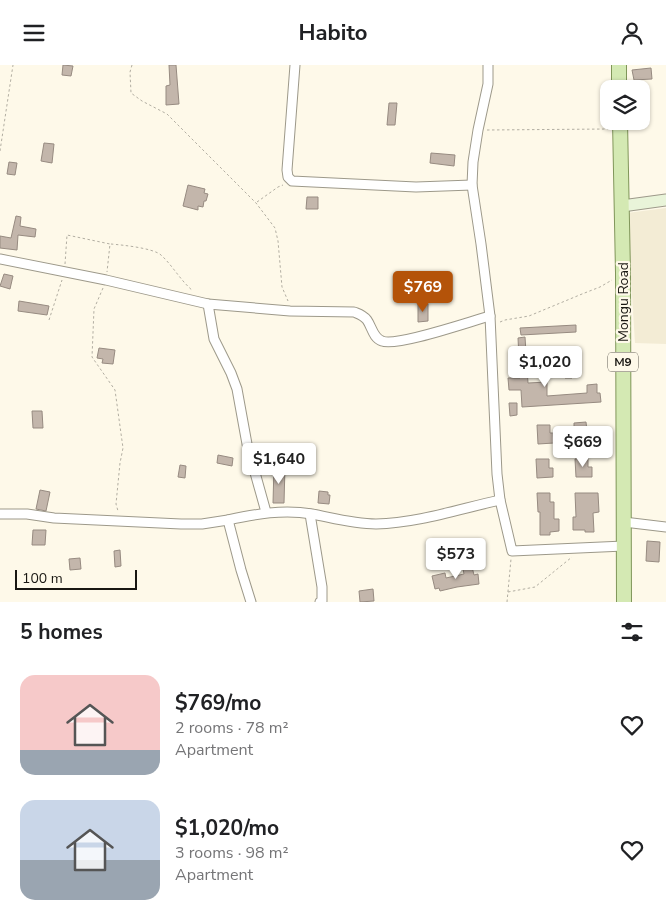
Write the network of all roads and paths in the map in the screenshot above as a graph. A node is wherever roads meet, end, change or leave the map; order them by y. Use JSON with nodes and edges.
{"nodes":[{"id":1,"x":13,"y":65,"type":"edge"},
{"id":2,"x":132,"y":65,"type":"edge"},
{"id":3,"x":295,"y":65,"type":"edge"},
{"id":4,"x":488,"y":65,"type":"edge"},
{"id":5,"x":619,"y":65,"type":"edge"},
{"id":6,"x":619,"y":80,"type":"edge"},
{"id":7,"x":600,"y":126,"type":"edge"},
{"id":8,"x":478,"y":130,"type":"junction"},
{"id":9,"x":620,"y":130,"type":"edge"},
{"id":10,"x":0,"y":151,"type":"edge"},
{"id":11,"x":292,"y":181,"type":"junction"},
{"id":12,"x":472,"y":185,"type":"junction"},
{"id":13,"x":666,"y":200,"type":"edge"},
{"id":14,"x":256,"y":203,"type":"junction"},
{"id":15,"x":622,"y":206,"type":"junction"},
{"id":16,"x":110,"y":244,"type":"junction"},
{"id":17,"x":0,"y":259,"type":"edge"},
{"id":18,"x":64,"y":271,"type":"junction"},
{"id":19,"x":623,"y":273,"type":"junction"},
{"id":20,"x":106,"y":280,"type":"junction"},
{"id":21,"x":208,"y":304,"type":"junction"},
{"id":22,"x":290,"y":311,"type":"junction"},
{"id":23,"x":490,"y":316,"type":"junction"},
{"id":24,"x":49,"y":320,"type":"dead end"},
{"id":25,"x":500,"y":500,"type":"junction"},
{"id":26,"x":266,"y":513,"type":"junction"},
{"id":27,"x":0,"y":514,"type":"edge"},
{"id":28,"x":310,"y":514,"type":"junction"},
{"id":29,"x":228,"y":520,"type":"junction"},
{"id":30,"x":122,"y":521,"type":"junction"},
{"id":31,"x":624,"y":522,"type":"junction"},
{"id":32,"x":666,"y":527,"type":"edge"},
{"id":33,"x":624,"y":546,"type":"junction"},
{"id":34,"x":584,"y":548,"type":"junction"},
{"id":35,"x":512,"y":551,"type":"junction"},
{"id":36,"x":508,"y":592,"type":"junction"},
{"id":37,"x":251,"y":602,"type":"edge"},
{"id":38,"x":320,"y":602,"type":"edge"},
{"id":39,"x":507,"y":602,"type":"edge"},
{"id":40,"x":624,"y":602,"type":"edge"}],
"edges":[{"from":1,"to":10,"type":"path"},
{"from":2,"to":14,"type":"path"},
{"from":3,"to":11,"type":"street"},
{"from":4,"to":8,"type":"street"},
{"from":5,"to":6,"type":"main road"},
{"from":7,"to":8,"type":"path"},
{"from":8,"to":12,"type":"street"},
{"from":9,"to":15,"type":"main road","name":"Mongu Road","number":"M9"},
{"from":11,"to":12,"type":"street"},
{"from":11,"to":14,"type":"path"},
{"from":12,"to":23,"type":"street"},
{"from":13,"to":15,"type":"street"},
{"from":14,"to":22,"type":"path"},
{"from":15,"to":19,"type":"main road","name":"Mongu Road","number":"M9"},
{"from":16,"to":18,"type":"path"},
{"from":16,"to":20,"type":"path"},
{"from":16,"to":21,"type":"path"},
{"from":17,"to":18,"type":"street"},
{"from":18,"to":20,"type":"street"},
{"from":18,"to":24,"type":"path"},
{"from":19,"to":23,"type":"path"},
{"from":19,"to":31,"type":"main road","name":"Mongu Road","number":"M9"},
{"from":20,"to":21,"type":"street"},
{"from":20,"to":30,"type":"path"},
{"from":21,"to":22,"type":"street"},
{"from":21,"to":26,"type":"street"},
{"from":22,"to":23,"type":"street"},
{"from":23,"to":25,"type":"street"},
{"from":25,"to":28,"type":"street"},
{"from":25,"to":35,"type":"street"},
{"from":26,"to":28,"type":"street"},
{"from":26,"to":29,"type":"street"},
{"from":27,"to":30,"type":"street"},
{"from":28,"to":38,"type":"street"},
{"from":29,"to":30,"type":"street"},
{"from":29,"to":37,"type":"street"},
{"from":31,"to":32,"type":"street"},
{"from":31,"to":33,"type":"main road","name":"Mongu Road","number":"M9"},
{"from":33,"to":34,"type":"street"},
{"from":33,"to":40,"type":"main road","name":"Mongu Road","number":"M9"},
{"from":34,"to":35,"type":"street"},
{"from":34,"to":36,"type":"path"},
{"from":35,"to":36,"type":"path"},
{"from":36,"to":39,"type":"path"}]}
